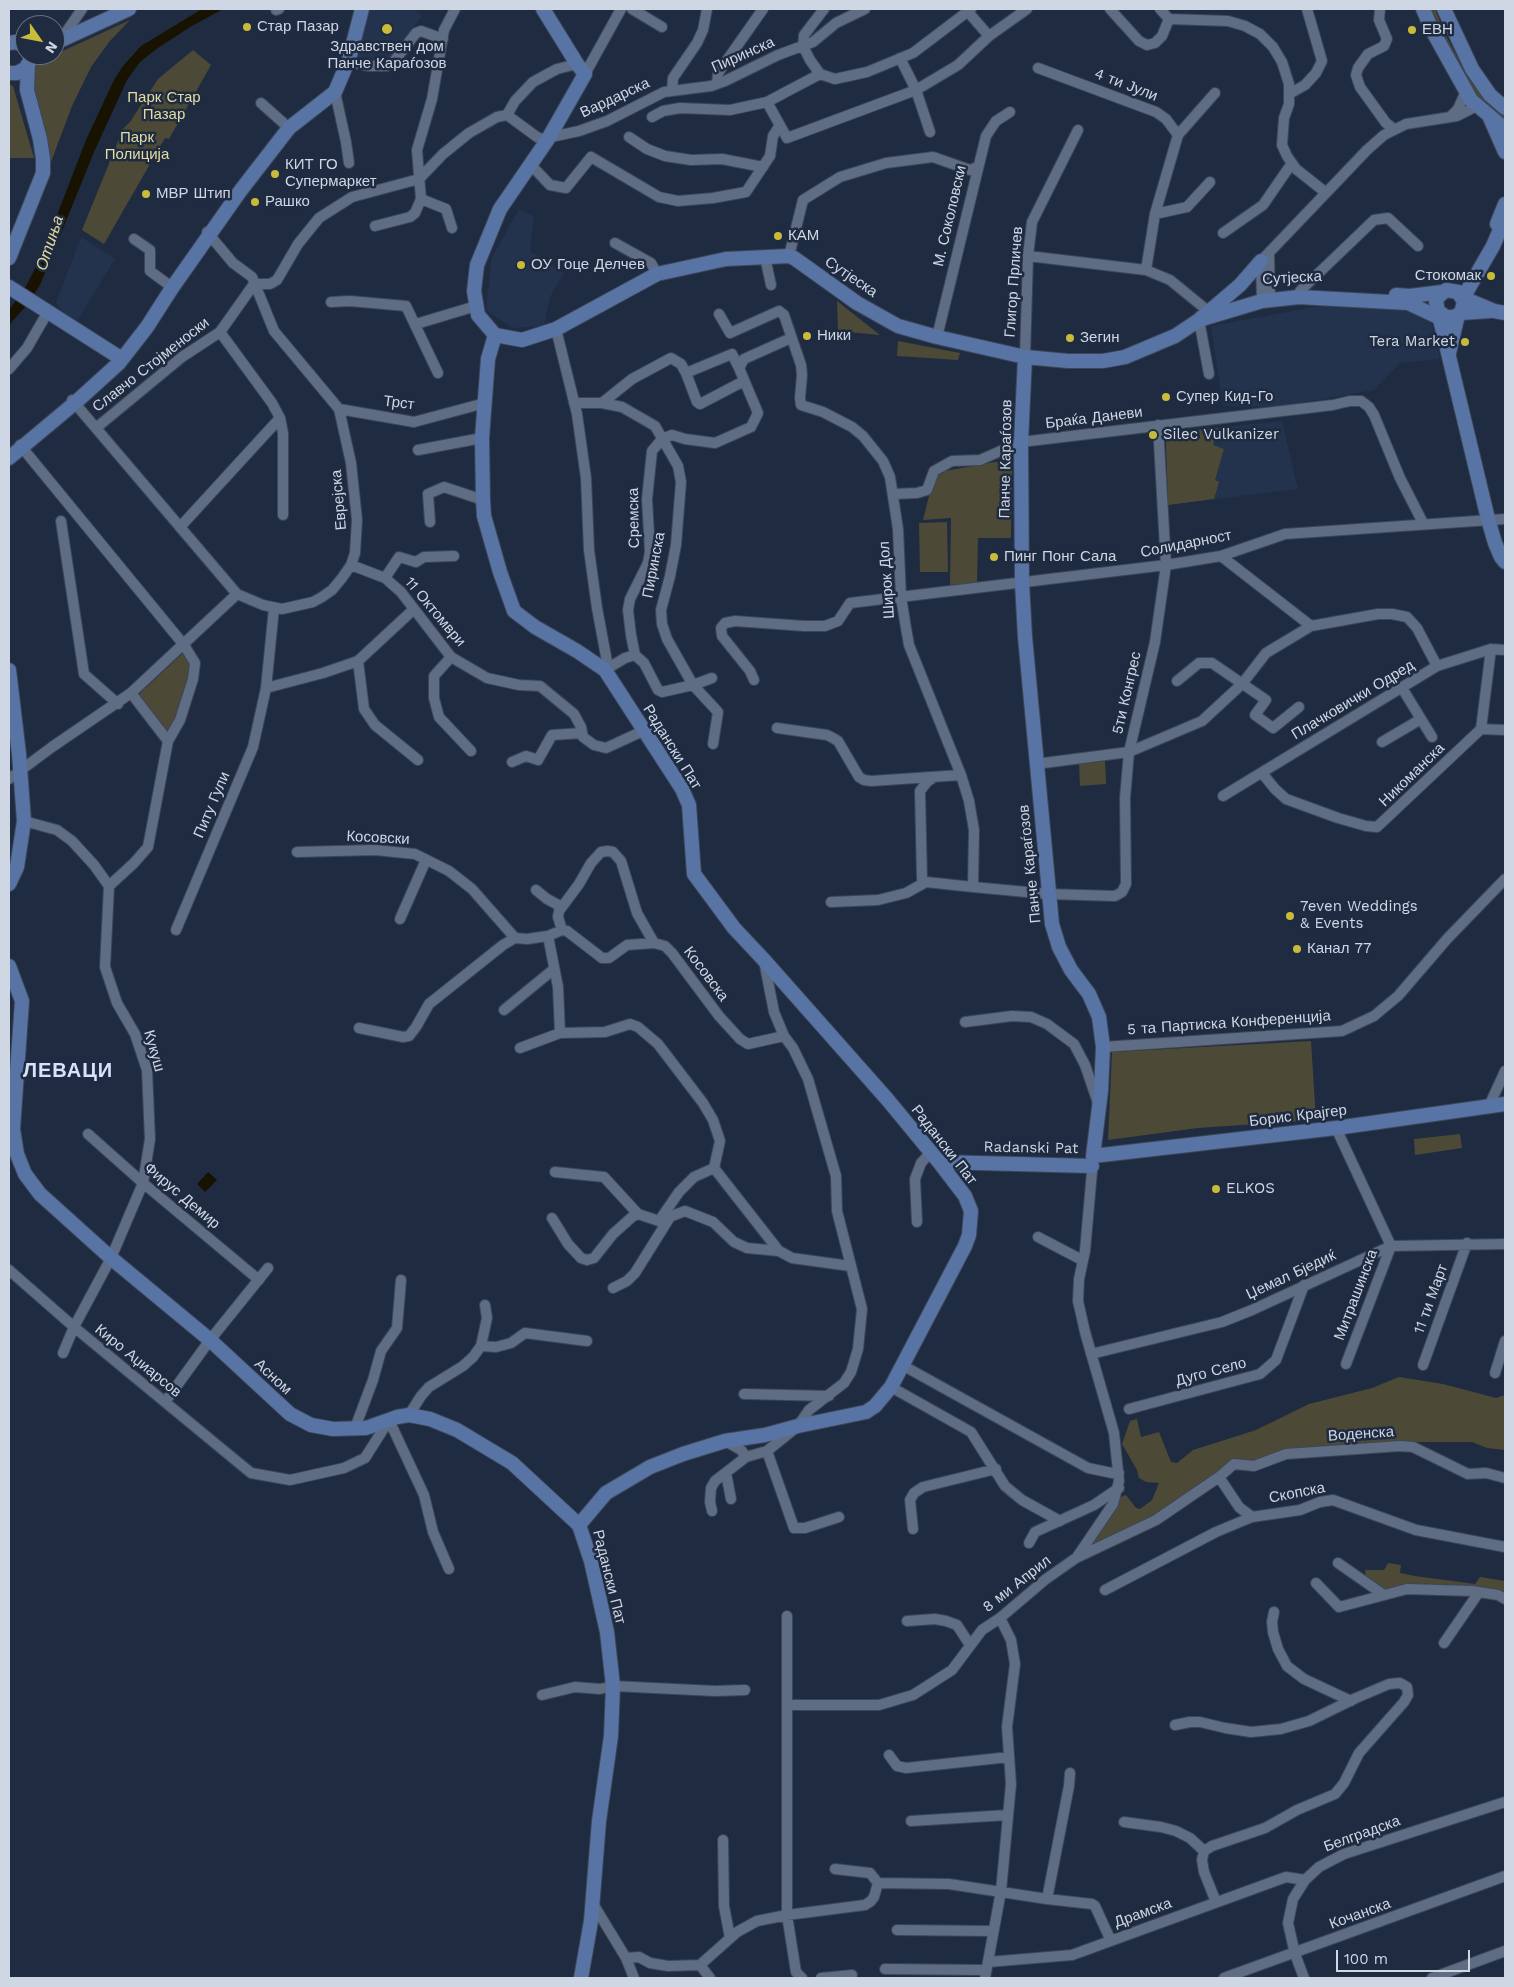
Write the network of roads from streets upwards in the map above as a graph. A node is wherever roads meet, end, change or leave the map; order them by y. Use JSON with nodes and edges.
{"nodes":[{"id":1,"x":82,"y":9,"type":"edge"},
{"id":2,"x":129,"y":9,"type":"edge"},
{"id":3,"x":357,"y":9,"type":"edge"},
{"id":4,"x":362,"y":9,"type":"edge"},
{"id":5,"x":455,"y":9,"type":"edge"},
{"id":6,"x":543,"y":9,"type":"edge"},
{"id":7,"x":621,"y":9,"type":"edge"},
{"id":8,"x":632,"y":9,"type":"edge"},
{"id":9,"x":707,"y":9,"type":"edge"},
{"id":10,"x":763,"y":9,"type":"edge"},
{"id":11,"x":824,"y":9,"type":"edge"},
{"id":12,"x":865,"y":9,"type":"edge"},
{"id":13,"x":1027,"y":9,"type":"edge"},
{"id":14,"x":1110,"y":9,"type":"edge"},
{"id":15,"x":1160,"y":9,"type":"edge"},
{"id":16,"x":1307,"y":9,"type":"edge"},
{"id":17,"x":1380,"y":9,"type":"edge"},
{"id":18,"x":1423,"y":9,"type":"edge"},
{"id":19,"x":1444,"y":9,"type":"edge"},
{"id":20,"x":969,"y":10,"type":"edge"},
{"id":21,"x":1169,"y":19,"type":"junction"},
{"id":22,"x":662,"y":28,"type":"dead end"},
{"id":23,"x":65,"y":31,"type":"edge"},
{"id":24,"x":989,"y":36,"type":"junction"},
{"id":25,"x":65,"y":38,"type":"edge"},
{"id":26,"x":443,"y":39,"type":"junction"},
{"id":27,"x":803,"y":46,"type":"junction"},
{"id":28,"x":900,"y":58,"type":"junction"},
{"id":29,"x":348,"y":62,"type":"junction"},
{"id":30,"x":26,"y":65,"type":"edge"},
{"id":31,"x":29,"y":65,"type":"edge"},
{"id":32,"x":1038,"y":68,"type":"dead end"},
{"id":33,"x":581,"y":69,"type":"junction"},
{"id":34,"x":10,"y":73,"type":"edge"},
{"id":35,"x":820,"y":74,"type":"junction"},
{"id":36,"x":717,"y":84,"type":"junction"},
{"id":37,"x":27,"y":90,"type":"junction"},
{"id":38,"x":916,"y":90,"type":"junction"},
{"id":39,"x":668,"y":91,"type":"junction"},
{"id":40,"x":1466,"y":91,"type":"junction"},
{"id":41,"x":335,"y":92,"type":"junction"},
{"id":42,"x":1215,"y":93,"type":"dead end"},
{"id":43,"x":1289,"y":94,"type":"junction"},
{"id":44,"x":767,"y":102,"type":"junction"},
{"id":45,"x":261,"y":103,"type":"dead end"},
{"id":46,"x":1477,"y":106,"type":"junction"},
{"id":47,"x":1505,"y":108,"type":"edge"},
{"id":48,"x":1010,"y":112,"type":"dead end"},
{"id":49,"x":507,"y":114,"type":"junction"},
{"id":50,"x":652,"y":117,"type":"dead end"},
{"id":51,"x":1490,"y":117,"type":"junction"},
{"id":52,"x":1445,"y":119,"type":"junction"},
{"id":53,"x":780,"y":125,"type":"junction"},
{"id":54,"x":287,"y":127,"type":"junction"},
{"id":55,"x":1394,"y":129,"type":"junction"},
{"id":56,"x":1505,"y":129,"type":"edge"},
{"id":57,"x":1078,"y":130,"type":"dead end"},
{"id":58,"x":930,"y":132,"type":"dead end"},
{"id":59,"x":1178,"y":135,"type":"junction"},
{"id":60,"x":629,"y":137,"type":"dead end"},
{"id":61,"x":548,"y":139,"type":"junction"},
{"id":62,"x":1505,"y":152,"type":"edge"},
{"id":63,"x":348,"y":163,"type":"dead end"},
{"id":64,"x":1292,"y":163,"type":"junction"},
{"id":65,"x":530,"y":164,"type":"junction"},
{"id":66,"x":763,"y":167,"type":"junction"},
{"id":67,"x":977,"y":168,"type":"junction"},
{"id":68,"x":419,"y":179,"type":"junction"},
{"id":69,"x":1210,"y":182,"type":"dead end"},
{"id":70,"x":1325,"y":192,"type":"junction"},
{"id":71,"x":421,"y":199,"type":"junction"},
{"id":72,"x":1505,"y":204,"type":"edge"},
{"id":73,"x":1155,"y":214,"type":"junction"},
{"id":74,"x":1505,"y":218,"type":"edge"},
{"id":75,"x":374,"y":226,"type":"dead end"},
{"id":76,"x":452,"y":228,"type":"dead end"},
{"id":77,"x":1223,"y":233,"type":"dead end"},
{"id":78,"x":207,"y":235,"type":"junction"},
{"id":79,"x":134,"y":239,"type":"dead end"},
{"id":80,"x":615,"y":243,"type":"dead end"},
{"id":81,"x":1418,"y":246,"type":"dead end"},
{"id":82,"x":765,"y":256,"type":"junction"},
{"id":83,"x":789,"y":256,"type":"junction"},
{"id":84,"x":1028,"y":256,"type":"junction"},
{"id":85,"x":1265,"y":257,"type":"junction"},
{"id":86,"x":9,"y":258,"type":"edge"},
{"id":87,"x":1146,"y":270,"type":"junction"},
{"id":88,"x":656,"y":274,"type":"junction"},
{"id":89,"x":254,"y":284,"type":"junction"},
{"id":90,"x":169,"y":285,"type":"junction"},
{"id":91,"x":771,"y":285,"type":"dead end"},
{"id":92,"x":9,"y":287,"type":"edge"},
{"id":93,"x":1444,"y":291,"type":"junction"},
{"id":94,"x":9,"y":292,"type":"edge"},
{"id":95,"x":1300,"y":292,"type":"junction"},
{"id":96,"x":1265,"y":297,"type":"junction"},
{"id":97,"x":1463,"y":298,"type":"junction"},
{"id":98,"x":331,"y":302,"type":"dead end"},
{"id":99,"x":476,"y":306,"type":"junction"},
{"id":100,"x":42,"y":311,"type":"junction"},
{"id":101,"x":1202,"y":311,"type":"junction"},
{"id":102,"x":1500,"y":312,"type":"edge"},
{"id":103,"x":718,"y":314,"type":"dead end"},
{"id":104,"x":1439,"y":314,"type":"junction"},
{"id":105,"x":1459,"y":314,"type":"junction"},
{"id":106,"x":416,"y":324,"type":"junction"},
{"id":107,"x":556,"y":328,"type":"junction"},
{"id":108,"x":220,"y":332,"type":"junction"},
{"id":109,"x":495,"y":335,"type":"junction"},
{"id":110,"x":937,"y":337,"type":"junction"},
{"id":111,"x":791,"y":338,"type":"junction"},
{"id":112,"x":1448,"y":356,"type":"junction"},
{"id":113,"x":1024,"y":357,"type":"junction"},
{"id":114,"x":118,"y":360,"type":"junction"},
{"id":115,"x":739,"y":368,"type":"junction"},
{"id":116,"x":9,"y":369,"type":"edge"},
{"id":117,"x":438,"y":372,"type":"dead end"},
{"id":118,"x":686,"y":373,"type":"junction"},
{"id":119,"x":1210,"y":374,"type":"dead end"},
{"id":120,"x":744,"y":381,"type":"junction"},
{"id":121,"x":73,"y":402,"type":"junction"},
{"id":122,"x":484,"y":403,"type":"junction"},
{"id":123,"x":574,"y":403,"type":"junction"},
{"id":124,"x":602,"y":403,"type":"junction"},
{"id":125,"x":339,"y":409,"type":"junction"},
{"id":126,"x":280,"y":418,"type":"junction"},
{"id":127,"x":1158,"y":425,"type":"junction"},
{"id":128,"x":96,"y":428,"type":"junction"},
{"id":129,"x":482,"y":438,"type":"junction"},
{"id":130,"x":662,"y":439,"type":"junction"},
{"id":131,"x":1021,"y":442,"type":"junction"},
{"id":132,"x":21,"y":446,"type":"junction"},
{"id":133,"x":418,"y":450,"type":"dead end"},
{"id":134,"x":9,"y":454,"type":"edge"},
{"id":135,"x":9,"y":458,"type":"edge"},
{"id":136,"x":894,"y":494,"type":"junction"},
{"id":137,"x":483,"y":500,"type":"junction"},
{"id":138,"x":283,"y":515,"type":"dead end"},
{"id":139,"x":1505,"y":519,"type":"edge"},
{"id":140,"x":1488,"y":520,"type":"junction"},
{"id":141,"x":61,"y":521,"type":"dead end"},
{"id":142,"x":430,"y":522,"type":"dead end"},
{"id":143,"x":1423,"y":523,"type":"junction"},
{"id":144,"x":181,"y":526,"type":"junction"},
{"id":145,"x":454,"y":556,"type":"dead end"},
{"id":146,"x":1221,"y":556,"type":"junction"},
{"id":147,"x":1505,"y":562,"type":"edge"},
{"id":148,"x":351,"y":565,"type":"junction"},
{"id":149,"x":1166,"y":565,"type":"junction"},
{"id":150,"x":385,"y":578,"type":"junction"},
{"id":151,"x":1022,"y":582,"type":"junction"},
{"id":152,"x":237,"y":594,"type":"junction"},
{"id":153,"x":901,"y":596,"type":"junction"},
{"id":154,"x":274,"y":608,"type":"junction"},
{"id":155,"x":414,"y":609,"type":"junction"},
{"id":156,"x":1311,"y":626,"type":"junction"},
{"id":157,"x":184,"y":645,"type":"junction"},
{"id":158,"x":1491,"y":649,"type":"junction"},
{"id":159,"x":1505,"y":650,"type":"edge"},
{"id":160,"x":635,"y":655,"type":"junction"},
{"id":161,"x":451,"y":657,"type":"junction"},
{"id":162,"x":358,"y":661,"type":"junction"},
{"id":163,"x":1437,"y":666,"type":"junction"},
{"id":164,"x":606,"y":668,"type":"junction"},
{"id":165,"x":9,"y":670,"type":"edge"},
{"id":166,"x":712,"y":678,"type":"dead end"},
{"id":167,"x":754,"y":680,"type":"dead end"},
{"id":168,"x":1178,"y":681,"type":"dead end"},
{"id":169,"x":1242,"y":684,"type":"junction"},
{"id":170,"x":693,"y":685,"type":"junction"},
{"id":171,"x":266,"y":688,"type":"junction"},
{"id":172,"x":1402,"y":688,"type":"junction"},
{"id":173,"x":131,"y":694,"type":"junction"},
{"id":174,"x":118,"y":704,"type":"junction"},
{"id":175,"x":1299,"y":707,"type":"dead end"},
{"id":176,"x":1421,"y":719,"type":"junction"},
{"id":177,"x":777,"y":728,"type":"dead end"},
{"id":178,"x":1481,"y":729,"type":"junction"},
{"id":179,"x":1505,"y":730,"type":"edge"},
{"id":180,"x":643,"y":731,"type":"junction"},
{"id":181,"x":582,"y":733,"type":"junction"},
{"id":182,"x":1432,"y":737,"type":"dead end"},
{"id":183,"x":168,"y":741,"type":"junction"},
{"id":184,"x":1382,"y":742,"type":"dead end"},
{"id":185,"x":713,"y":744,"type":"dead end"},
{"id":186,"x":471,"y":751,"type":"dead end"},
{"id":187,"x":1128,"y":752,"type":"junction"},
{"id":188,"x":418,"y":760,"type":"dead end"},
{"id":189,"x":512,"y":762,"type":"dead end"},
{"id":190,"x":1036,"y":764,"type":"junction"},
{"id":191,"x":1262,"y":773,"type":"junction"},
{"id":192,"x":961,"y":775,"type":"junction"},
{"id":193,"x":14,"y":776,"type":"edge"},
{"id":194,"x":934,"y":777,"type":"junction"},
{"id":195,"x":1223,"y":796,"type":"dead end"},
{"id":196,"x":24,"y":821,"type":"junction"},
{"id":197,"x":297,"y":852,"type":"dead end"},
{"id":198,"x":426,"y":860,"type":"junction"},
{"id":199,"x":1505,"y":879,"type":"edge"},
{"id":200,"x":926,"y":882,"type":"junction"},
{"id":201,"x":9,"y":884,"type":"edge"},
{"id":202,"x":109,"y":886,"type":"junction"},
{"id":203,"x":973,"y":887,"type":"junction"},
{"id":204,"x":536,"y":890,"type":"dead end"},
{"id":205,"x":1048,"y":894,"type":"junction"},
{"id":206,"x":831,"y":902,"type":"dead end"},
{"id":207,"x":562,"y":907,"type":"junction"},
{"id":208,"x":400,"y":919,"type":"dead end"},
{"id":209,"x":176,"y":930,"type":"dead end"},
{"id":210,"x":562,"y":930,"type":"junction"},
{"id":211,"x":548,"y":936,"type":"junction"},
{"id":212,"x":515,"y":938,"type":"junction"},
{"id":213,"x":654,"y":943,"type":"junction"},
{"id":214,"x":764,"y":960,"type":"junction"},
{"id":215,"x":9,"y":966,"type":"edge"},
{"id":216,"x":554,"y":969,"type":"junction"},
{"id":217,"x":504,"y":1010,"type":"dead end"},
{"id":218,"x":965,"y":1022,"type":"dead end"},
{"id":219,"x":359,"y":1028,"type":"dead end"},
{"id":220,"x":560,"y":1033,"type":"junction"},
{"id":221,"x":784,"y":1036,"type":"junction"},
{"id":222,"x":1103,"y":1046,"type":"junction"},
{"id":223,"x":520,"y":1048,"type":"dead end"},
{"id":224,"x":1505,"y":1071,"type":"edge"},
{"id":225,"x":1505,"y":1104,"type":"edge"},
{"id":226,"x":1099,"y":1106,"type":"junction"},
{"id":227,"x":1489,"y":1106,"type":"junction"},
{"id":228,"x":11,"y":1127,"type":"edge"},
{"id":229,"x":1336,"y":1128,"type":"junction"},
{"id":230,"x":88,"y":1134,"type":"dead end"},
{"id":231,"x":934,"y":1157,"type":"junction"},
{"id":232,"x":1093,"y":1161,"type":"junction"},
{"id":233,"x":714,"y":1168,"type":"junction"},
{"id":234,"x":555,"y":1172,"type":"dead end"},
{"id":235,"x":143,"y":1183,"type":"junction"},
{"id":236,"x":638,"y":1214,"type":"junction"},
{"id":237,"x":670,"y":1217,"type":"junction"},
{"id":238,"x":552,"y":1218,"type":"dead end"},
{"id":239,"x":659,"y":1221,"type":"junction"},
{"id":240,"x":917,"y":1222,"type":"dead end"},
{"id":241,"x":1038,"y":1237,"type":"dead end"},
{"id":242,"x":1467,"y":1243,"type":"junction"},
{"id":243,"x":1505,"y":1244,"type":"edge"},
{"id":244,"x":1391,"y":1246,"type":"junction"},
{"id":245,"x":779,"y":1251,"type":"junction"},
{"id":246,"x":112,"y":1258,"type":"junction"},
{"id":247,"x":1082,"y":1260,"type":"junction"},
{"id":248,"x":850,"y":1266,"type":"junction"},
{"id":249,"x":268,"y":1268,"type":"dead end"},
{"id":250,"x":9,"y":1270,"type":"edge"},
{"id":251,"x":259,"y":1280,"type":"junction"},
{"id":252,"x":401,"y":1280,"type":"dead end"},
{"id":253,"x":1304,"y":1285,"type":"junction"},
{"id":254,"x":613,"y":1288,"type":"dead end"},
{"id":255,"x":485,"y":1305,"type":"dead end"},
{"id":256,"x":74,"y":1327,"type":"junction"},
{"id":257,"x":210,"y":1340,"type":"junction"},
{"id":258,"x":587,"y":1341,"type":"dead end"},
{"id":259,"x":1505,"y":1341,"type":"edge"},
{"id":260,"x":481,"y":1346,"type":"junction"},
{"id":261,"x":63,"y":1353,"type":"dead end"},
{"id":262,"x":1091,"y":1354,"type":"junction"},
{"id":263,"x":1346,"y":1364,"type":"dead end"},
{"id":264,"x":902,"y":1365,"type":"junction"},
{"id":265,"x":1423,"y":1366,"type":"dead end"},
{"id":266,"x":1494,"y":1373,"type":"dead end"},
{"id":267,"x":891,"y":1387,"type":"junction"},
{"id":268,"x":744,"y":1394,"type":"dead end"},
{"id":269,"x":829,"y":1396,"type":"junction"},
{"id":270,"x":165,"y":1402,"type":"junction"},
{"id":271,"x":1129,"y":1409,"type":"dead end"},
{"id":272,"x":409,"y":1415,"type":"junction"},
{"id":273,"x":389,"y":1420,"type":"junction"},
{"id":274,"x":798,"y":1426,"type":"junction"},
{"id":275,"x":355,"y":1428,"type":"junction"},
{"id":276,"x":725,"y":1441,"type":"junction"},
{"id":277,"x":768,"y":1451,"type":"junction"},
{"id":278,"x":746,"y":1457,"type":"junction"},
{"id":279,"x":996,"y":1469,"type":"junction"},
{"id":280,"x":726,"y":1473,"type":"junction"},
{"id":281,"x":1119,"y":1473,"type":"junction"},
{"id":282,"x":1219,"y":1477,"type":"junction"},
{"id":283,"x":1505,"y":1478,"type":"edge"},
{"id":284,"x":1119,"y":1488,"type":"junction"},
{"id":285,"x":731,"y":1499,"type":"dead end"},
{"id":286,"x":712,"y":1511,"type":"dead end"},
{"id":287,"x":1252,"y":1516,"type":"junction"},
{"id":288,"x":839,"y":1517,"type":"dead end"},
{"id":289,"x":1060,"y":1521,"type":"junction"},
{"id":290,"x":579,"y":1525,"type":"junction"},
{"id":291,"x":913,"y":1529,"type":"dead end"},
{"id":292,"x":1029,"y":1543,"type":"dead end"},
{"id":293,"x":1505,"y":1547,"type":"edge"},
{"id":294,"x":1076,"y":1558,"type":"junction"},
{"id":295,"x":1338,"y":1563,"type":"dead end"},
{"id":296,"x":449,"y":1569,"type":"dead end"},
{"id":297,"x":1316,"y":1583,"type":"dead end"},
{"id":298,"x":1104,"y":1590,"type":"dead end"},
{"id":299,"x":1480,"y":1592,"type":"junction"},
{"id":300,"x":1384,"y":1595,"type":"junction"},
{"id":301,"x":1505,"y":1599,"type":"edge"},
{"id":302,"x":1274,"y":1612,"type":"dead end"},
{"id":303,"x":787,"y":1616,"type":"dead end"},
{"id":304,"x":1000,"y":1618,"type":"junction"},
{"id":305,"x":907,"y":1621,"type":"dead end"},
{"id":306,"x":1444,"y":1643,"type":"dead end"},
{"id":307,"x":970,"y":1645,"type":"junction"},
{"id":308,"x":613,"y":1686,"type":"junction"},
{"id":309,"x":745,"y":1690,"type":"dead end"},
{"id":310,"x":542,"y":1695,"type":"dead end"},
{"id":311,"x":1350,"y":1701,"type":"junction"},
{"id":312,"x":787,"y":1705,"type":"junction"},
{"id":313,"x":1175,"y":1725,"type":"dead end"},
{"id":314,"x":889,"y":1755,"type":"dead end"},
{"id":315,"x":1009,"y":1757,"type":"junction"},
{"id":316,"x":1070,"y":1773,"type":"dead end"},
{"id":317,"x":1505,"y":1802,"type":"edge"},
{"id":318,"x":1008,"y":1815,"type":"junction"},
{"id":319,"x":911,"y":1821,"type":"dead end"},
{"id":320,"x":1124,"y":1822,"type":"dead end"},
{"id":321,"x":723,"y":1840,"type":"dead end"},
{"id":322,"x":1204,"y":1851,"type":"junction"},
{"id":323,"x":835,"y":1869,"type":"dead end"},
{"id":324,"x":1505,"y":1876,"type":"edge"},
{"id":325,"x":1305,"y":1880,"type":"junction"},
{"id":326,"x":878,"y":1883,"type":"junction"},
{"id":327,"x":1001,"y":1890,"type":"junction"},
{"id":328,"x":1047,"y":1899,"type":"junction"},
{"id":329,"x":592,"y":1902,"type":"junction"},
{"id":330,"x":1216,"y":1902,"type":"junction"},
{"id":331,"x":787,"y":1915,"type":"junction"},
{"id":332,"x":897,"y":1930,"type":"dead end"},
{"id":333,"x":993,"y":1931,"type":"junction"},
{"id":334,"x":730,"y":1938,"type":"junction"},
{"id":335,"x":1112,"y":1941,"type":"junction"},
{"id":336,"x":1505,"y":1951,"type":"edge"},
{"id":337,"x":1295,"y":1954,"type":"junction"},
{"id":338,"x":626,"y":1958,"type":"junction"},
{"id":339,"x":700,"y":1965,"type":"junction"},
{"id":340,"x":885,"y":1969,"type":"dead end"},
{"id":341,"x":986,"y":1970,"type":"edge"},
{"id":342,"x":852,"y":1975,"type":"dead end"},
{"id":343,"x":581,"y":1978,"type":"edge"},
{"id":344,"x":634,"y":1978,"type":"edge"},
{"id":345,"x":710,"y":1978,"type":"edge"},
{"id":346,"x":802,"y":1978,"type":"edge"},
{"id":347,"x":821,"y":1978,"type":"edge"},
{"id":348,"x":1224,"y":1978,"type":"edge"},
{"id":349,"x":1304,"y":1978,"type":"edge"},
{"id":350,"x":1432,"y":1978,"type":"edge"}],
"edges":[{"from":1,"to":23,"type":"street"},
{"from":2,"to":25,"type":"street"},
{"from":3,"to":54,"type":"street"},
{"from":4,"to":29,"type":"street"},
{"from":5,"to":26,"type":"street"},
{"from":6,"to":33,"type":"street"},
{"from":7,"to":33,"type":"street"},
{"from":8,"to":22,"type":"street"},
{"from":9,"to":39,"type":"street"},
{"from":10,"to":36,"type":"street"},
{"from":11,"to":27,"type":"street"},
{"from":12,"to":27,"type":"street","name":"Пиринска"},
{"from":13,"to":24,"type":"street"},
{"from":14,"to":21,"type":"street"},
{"from":15,"to":21,"type":"street"},
{"from":16,"to":43,"type":"street"},
{"from":17,"to":55,"type":"street"},
{"from":18,"to":40,"type":"street"},
{"from":19,"to":47,"type":"street"},
{"from":20,"to":24,"type":"street"},
{"from":20,"to":28,"type":"street"},
{"from":21,"to":43,"type":"street"},
{"from":24,"to":38,"type":"street"},
{"from":26,"to":29,"type":"street"},
{"from":26,"to":68,"type":"street"},
{"from":27,"to":35,"type":"street"},
{"from":27,"to":36,"type":"street","name":"Пиринска"},
{"from":28,"to":35,"type":"street"},
{"from":28,"to":38,"type":"street"},
{"from":29,"to":41,"type":"street"},
{"from":30,"to":34,"type":"street"},
{"from":31,"to":37,"type":"street"},
{"from":32,"to":59,"type":"street","name":"4 ти Јули"},
{"from":33,"to":49,"type":"street"},
{"from":33,"to":61,"type":"street"},
{"from":34,"to":37,"type":"street"},
{"from":35,"to":44,"type":"street"},
{"from":36,"to":39,"type":"street","name":"Пиринска"},
{"from":37,"to":86,"type":"street"},
{"from":38,"to":53,"type":"street"},
{"from":38,"to":58,"type":"street"},
{"from":39,"to":61,"type":"street","name":"Вардарска"},
{"from":40,"to":46,"type":"street"},
{"from":40,"to":52,"type":"street"},
{"from":41,"to":54,"type":"street"},
{"from":41,"to":63,"type":"street"},
{"from":42,"to":59,"type":"street"},
{"from":43,"to":64,"type":"street"},
{"from":44,"to":50,"type":"street"},
{"from":44,"to":53,"type":"street"},
{"from":45,"to":54,"type":"street"},
{"from":46,"to":51,"type":"street"},
{"from":46,"to":52,"type":"street"},
{"from":48,"to":67,"type":"street","name":"М. Соколовски"},
{"from":49,"to":61,"type":"street"},
{"from":49,"to":68,"type":"street"},
{"from":51,"to":56,"type":"street"},
{"from":51,"to":62,"type":"street"},
{"from":52,"to":55,"type":"street"},
{"from":53,"to":66,"type":"street"},
{"from":54,"to":78,"type":"street"},
{"from":55,"to":70,"type":"street"},
{"from":57,"to":84,"type":"street","name":"Глигор Прличев"},
{"from":59,"to":73,"type":"street"},
{"from":60,"to":66,"type":"street"},
{"from":61,"to":65,"type":"street"},
{"from":64,"to":70,"type":"street"},
{"from":64,"to":77,"type":"street"},
{"from":65,"to":66,"type":"street"},
{"from":65,"to":99,"type":"street"},
{"from":67,"to":83,"type":"street"},
{"from":67,"to":110,"type":"street","name":"М. Соколовски"},
{"from":68,"to":71,"type":"street"},
{"from":68,"to":89,"type":"street"},
{"from":69,"to":73,"type":"street"},
{"from":70,"to":85,"type":"street"},
{"from":71,"to":75,"type":"street"},
{"from":71,"to":76,"type":"street"},
{"from":72,"to":93,"type":"street"},
{"from":73,"to":87,"type":"street"},
{"from":74,"to":97,"type":"street"},
{"from":78,"to":89,"type":"street"},
{"from":78,"to":90,"type":"street"},
{"from":78,"to":114,"type":"street"},
{"from":79,"to":90,"type":"street"},
{"from":80,"to":88,"type":"street"},
{"from":81,"to":95,"type":"street"},
{"from":82,"to":83,"type":"street"},
{"from":82,"to":88,"type":"street"},
{"from":82,"to":91,"type":"street"},
{"from":83,"to":110,"type":"street","name":"Сутјеска"},
{"from":84,"to":87,"type":"street"},
{"from":84,"to":113,"type":"street","name":"Глигор Прличев"},
{"from":85,"to":96,"type":"street"},
{"from":85,"to":101,"type":"street"},
{"from":87,"to":101,"type":"street"},
{"from":88,"to":107,"type":"street"},
{"from":89,"to":108,"type":"street","name":"Славчо Стојменоски"},
{"from":89,"to":125,"type":"street","name":"Еврејска"},
{"from":90,"to":114,"type":"street"},
{"from":92,"to":100,"type":"street"},
{"from":93,"to":95,"type":"street","name":"Сутјеска"},
{"from":93,"to":97,"type":"street"},
{"from":93,"to":104,"type":"street"},
{"from":94,"to":100,"type":"street"},
{"from":95,"to":96,"type":"street","name":"Сутјеска"},
{"from":96,"to":101,"type":"street","name":"Сутјеска"},
{"from":96,"to":104,"type":"street","name":"Сутјеска"},
{"from":97,"to":102,"type":"street"},
{"from":97,"to":105,"type":"street"},
{"from":98,"to":106,"type":"street"},
{"from":99,"to":106,"type":"street"},
{"from":99,"to":109,"type":"street"},
{"from":100,"to":114,"type":"street"},
{"from":100,"to":116,"type":"street"},
{"from":101,"to":113,"type":"street","name":"Сутјеска"},
{"from":101,"to":119,"type":"street"},
{"from":102,"to":105,"type":"street"},
{"from":103,"to":111,"type":"street","name":"Широк Дол"},
{"from":104,"to":105,"type":"street"},
{"from":104,"to":112,"type":"street"},
{"from":105,"to":112,"type":"street"},
{"from":106,"to":117,"type":"street"},
{"from":107,"to":109,"type":"street"},
{"from":107,"to":123,"type":"street"},
{"from":108,"to":126,"type":"street"},
{"from":108,"to":128,"type":"street","name":"Славчо Стојменоски"},
{"from":109,"to":122,"type":"street","name":"Радански Пат"},
{"from":110,"to":113,"type":"street","name":"Сутјеска"},
{"from":111,"to":115,"type":"street"},
{"from":111,"to":136,"type":"street","name":"Широк Дол"},
{"from":112,"to":140,"type":"street"},
{"from":113,"to":131,"type":"street","name":"Панче Караѓозов"},
{"from":114,"to":121,"type":"street"},
{"from":115,"to":118,"type":"street"},
{"from":115,"to":120,"type":"street"},
{"from":118,"to":120,"type":"street"},
{"from":118,"to":124,"type":"street"},
{"from":120,"to":130,"type":"street"},
{"from":121,"to":128,"type":"street","name":"Еврејска"},
{"from":121,"to":132,"type":"street"},
{"from":122,"to":125,"type":"street","name":"Трст"},
{"from":122,"to":129,"type":"street","name":"Радански Пат"},
{"from":123,"to":124,"type":"street","name":"Пиринска"},
{"from":123,"to":164,"type":"street"},
{"from":124,"to":130,"type":"street","name":"Пиринска"},
{"from":125,"to":148,"type":"street","name":"Еврејска"},
{"from":126,"to":138,"type":"street"},
{"from":126,"to":144,"type":"street"},
{"from":127,"to":131,"type":"street","name":"Браќа Даневи"},
{"from":127,"to":143,"type":"street","name":"Браќа Даневи"},
{"from":127,"to":149,"type":"street","name":"5ти Конгрес"},
{"from":128,"to":144,"type":"street","name":"Еврејска"},
{"from":129,"to":133,"type":"street"},
{"from":129,"to":137,"type":"street","name":"Радански Пат"},
{"from":130,"to":160,"type":"street","name":"Сремска"},
{"from":130,"to":170,"type":"street","name":"Пиринска"},
{"from":131,"to":136,"type":"street","name":"Браќа Даневи"},
{"from":131,"to":151,"type":"street","name":"Панче Караѓозов"},
{"from":132,"to":134,"type":"street"},
{"from":132,"to":135,"type":"street"},
{"from":132,"to":157,"type":"street"},
{"from":136,"to":153,"type":"street","name":"Широк Дол"},
{"from":137,"to":142,"type":"street"},
{"from":137,"to":164,"type":"street","name":"Радански Пат"},
{"from":139,"to":140,"type":"street","name":"Солидарност"},
{"from":140,"to":143,"type":"street","name":"Солидарност"},
{"from":140,"to":147,"type":"street"},
{"from":141,"to":174,"type":"street"},
{"from":143,"to":146,"type":"street","name":"Солидарност"},
{"from":144,"to":152,"type":"street","name":"Еврејска"},
{"from":145,"to":150,"type":"street"},
{"from":146,"to":149,"type":"street","name":"Солидарност"},
{"from":146,"to":156,"type":"street"},
{"from":148,"to":150,"type":"street","name":"11 Октомври"},
{"from":148,"to":154,"type":"street","name":"Еврејска"},
{"from":149,"to":151,"type":"street","name":"Солидарност"},
{"from":149,"to":187,"type":"street","name":"5ти Конгрес"},
{"from":150,"to":155,"type":"street","name":"11 Октомври"},
{"from":151,"to":153,"type":"street","name":"Солидарност"},
{"from":151,"to":190,"type":"street","name":"Панче Караѓозов"},
{"from":152,"to":154,"type":"street","name":"Еврејска"},
{"from":152,"to":157,"type":"street"},
{"from":153,"to":167,"type":"street","name":"Солидарност"},
{"from":153,"to":192,"type":"street","name":"Широк Дол"},
{"from":154,"to":171,"type":"street","name":"Питу Гули"},
{"from":155,"to":161,"type":"street","name":"11 Октомври"},
{"from":155,"to":162,"type":"street"},
{"from":156,"to":163,"type":"street"},
{"from":156,"to":169,"type":"street"},
{"from":157,"to":173,"type":"street"},
{"from":157,"to":183,"type":"street"},
{"from":158,"to":159,"type":"street","name":"Плачковички Одред"},
{"from":158,"to":163,"type":"street","name":"Плачковички Одред"},
{"from":158,"to":178,"type":"street"},
{"from":160,"to":164,"type":"street"},
{"from":160,"to":170,"type":"street"},
{"from":161,"to":181,"type":"street","name":"11 Октомври"},
{"from":161,"to":186,"type":"street"},
{"from":162,"to":171,"type":"street"},
{"from":162,"to":188,"type":"street"},
{"from":163,"to":172,"type":"street","name":"Плачковички Одред"},
{"from":164,"to":180,"type":"street","name":"Радански Пат"},
{"from":165,"to":193,"type":"street"},
{"from":166,"to":170,"type":"street"},
{"from":168,"to":169,"type":"street"},
{"from":169,"to":175,"type":"street"},
{"from":169,"to":187,"type":"street"},
{"from":170,"to":185,"type":"street","name":"Пиринска"},
{"from":171,"to":209,"type":"street","name":"Питу Гули"},
{"from":172,"to":176,"type":"street"},
{"from":172,"to":191,"type":"street","name":"Плачковички Одред"},
{"from":173,"to":174,"type":"street"},
{"from":173,"to":183,"type":"street"},
{"from":174,"to":193,"type":"street"},
{"from":176,"to":182,"type":"street"},
{"from":176,"to":184,"type":"street"},
{"from":177,"to":194,"type":"street"},
{"from":178,"to":179,"type":"street"},
{"from":178,"to":191,"type":"street","name":"Никоманска"},
{"from":180,"to":181,"type":"street","name":"11 Октомври"},
{"from":180,"to":214,"type":"street","name":"Радански Пат"},
{"from":181,"to":189,"type":"street"},
{"from":183,"to":202,"type":"street"},
{"from":187,"to":190,"type":"street"},
{"from":187,"to":205,"type":"street","name":"5ти Конгрес"},
{"from":190,"to":205,"type":"street","name":"Панче Караѓозов"},
{"from":191,"to":195,"type":"street","name":"Плачковички Одред"},
{"from":192,"to":194,"type":"street"},
{"from":192,"to":203,"type":"street","name":"Широк Дол"},
{"from":193,"to":196,"type":"street"},
{"from":194,"to":200,"type":"street"},
{"from":196,"to":201,"type":"street"},
{"from":196,"to":202,"type":"street"},
{"from":197,"to":198,"type":"street","name":"Косовски"},
{"from":198,"to":208,"type":"street"},
{"from":198,"to":212,"type":"street","name":"Косовски"},
{"from":199,"to":222,"type":"street","name":"5 та Партиска Конференција"},
{"from":200,"to":203,"type":"street"},
{"from":200,"to":206,"type":"street"},
{"from":202,"to":235,"type":"street","name":"Кукуш"},
{"from":203,"to":205,"type":"street"},
{"from":204,"to":207,"type":"street"},
{"from":205,"to":222,"type":"street","name":"Панче Караѓозов"},
{"from":207,"to":210,"type":"street"},
{"from":207,"to":213,"type":"street"},
{"from":210,"to":211,"type":"street"},
{"from":210,"to":213,"type":"street"},
{"from":211,"to":212,"type":"street"},
{"from":211,"to":216,"type":"street"},
{"from":212,"to":219,"type":"street"},
{"from":213,"to":221,"type":"street","name":"Косовска"},
{"from":214,"to":221,"type":"street"},
{"from":214,"to":231,"type":"street","name":"Радански Пат"},
{"from":215,"to":228,"type":"street","name":"Асном"},
{"from":216,"to":217,"type":"street"},
{"from":216,"to":220,"type":"street"},
{"from":218,"to":226,"type":"street"},
{"from":220,"to":223,"type":"street"},
{"from":220,"to":233,"type":"street"},
{"from":221,"to":248,"type":"street"},
{"from":222,"to":226,"type":"street","name":"Панче Караѓозов"},
{"from":224,"to":227,"type":"street"},
{"from":225,"to":227,"type":"street","name":"Борис Крајгер"},
{"from":226,"to":232,"type":"street","name":"Панче Караѓозов"},
{"from":227,"to":229,"type":"street","name":"Борис Крајгер"},
{"from":228,"to":246,"type":"street","name":"Асном"},
{"from":229,"to":232,"type":"street","name":"Борис Крајгер"},
{"from":229,"to":244,"type":"street","name":"Митрашинска"},
{"from":230,"to":235,"type":"street","name":"Фирус Демир"},
{"from":231,"to":232,"type":"street","name":"Radanski Pat"},
{"from":231,"to":240,"type":"street"},
{"from":231,"to":264,"type":"street","name":"Радански Пат"},
{"from":232,"to":247,"type":"street","name":"Панче Караѓозов"},
{"from":233,"to":239,"type":"street"},
{"from":233,"to":245,"type":"street"},
{"from":234,"to":236,"type":"street"},
{"from":235,"to":246,"type":"street","name":"Кукуш"},
{"from":235,"to":251,"type":"street","name":"Фирус Демир"},
{"from":236,"to":238,"type":"street"},
{"from":236,"to":239,"type":"street"},
{"from":237,"to":239,"type":"street"},
{"from":237,"to":245,"type":"street"},
{"from":237,"to":254,"type":"street"},
{"from":241,"to":247,"type":"street"},
{"from":242,"to":243,"type":"street","name":"Џемал Бједиќ"},
{"from":242,"to":244,"type":"street","name":"Џемал Бједиќ"},
{"from":242,"to":265,"type":"street","name":"11 ти Март"},
{"from":244,"to":253,"type":"street","name":"Џемал Бједиќ"},
{"from":244,"to":263,"type":"street","name":"Митрашинска"},
{"from":245,"to":248,"type":"street"},
{"from":246,"to":256,"type":"street","name":"Кукуш"},
{"from":246,"to":257,"type":"street","name":"Асном"},
{"from":247,"to":262,"type":"street","name":"Панче Караѓозов"},
{"from":248,"to":269,"type":"street"},
{"from":249,"to":251,"type":"street"},
{"from":250,"to":256,"type":"street","name":"Киро Аџиарсов"},
{"from":251,"to":257,"type":"street"},
{"from":252,"to":275,"type":"street"},
{"from":253,"to":262,"type":"street","name":"Џемал Бједиќ"},
{"from":253,"to":271,"type":"street","name":"Дуго Село"},
{"from":255,"to":260,"type":"street"},
{"from":256,"to":261,"type":"street","name":"Кукуш"},
{"from":256,"to":270,"type":"street","name":"Киро Аџиарсов"},
{"from":257,"to":270,"type":"street"},
{"from":257,"to":275,"type":"street","name":"Асном"},
{"from":258,"to":260,"type":"street"},
{"from":259,"to":266,"type":"street"},
{"from":260,"to":272,"type":"street"},
{"from":262,"to":281,"type":"street","name":"Панче Караѓозов"},
{"from":264,"to":267,"type":"street","name":"Радански Пат"},
{"from":264,"to":281,"type":"street"},
{"from":267,"to":274,"type":"street","name":"Радански Пат"},
{"from":267,"to":279,"type":"street"},
{"from":268,"to":269,"type":"street"},
{"from":269,"to":274,"type":"street"},
{"from":270,"to":273,"type":"street","name":"Киро Аџиарсов"},
{"from":272,"to":273,"type":"street","name":"Асном"},
{"from":272,"to":290,"type":"street","name":"Асном"},
{"from":273,"to":275,"type":"street","name":"Асном"},
{"from":273,"to":296,"type":"street"},
{"from":274,"to":276,"type":"street","name":"Радански Пат"},
{"from":274,"to":277,"type":"street"},
{"from":276,"to":278,"type":"street"},
{"from":276,"to":290,"type":"street","name":"Радански Пат"},
{"from":277,"to":278,"type":"street"},
{"from":277,"to":288,"type":"street"},
{"from":278,"to":280,"type":"street"},
{"from":279,"to":289,"type":"street"},
{"from":279,"to":291,"type":"street"},
{"from":280,"to":285,"type":"street"},
{"from":280,"to":286,"type":"street"},
{"from":281,"to":284,"type":"street"},
{"from":282,"to":283,"type":"street","name":"Воденска"},
{"from":282,"to":287,"type":"street"},
{"from":282,"to":294,"type":"street","name":"8 ми Април"},
{"from":284,"to":289,"type":"street"},
{"from":284,"to":294,"type":"street"},
{"from":287,"to":293,"type":"street","name":"Скопска"},
{"from":287,"to":298,"type":"street","name":"Скопска"},
{"from":289,"to":292,"type":"street"},
{"from":290,"to":308,"type":"street","name":"Радански Пат"},
{"from":294,"to":304,"type":"street","name":"8 ми Април"},
{"from":295,"to":300,"type":"street"},
{"from":297,"to":300,"type":"street"},
{"from":299,"to":300,"type":"street"},
{"from":299,"to":301,"type":"street"},
{"from":299,"to":306,"type":"street"},
{"from":302,"to":311,"type":"street"},
{"from":303,"to":312,"type":"street"},
{"from":304,"to":307,"type":"street","name":"8 ми Април"},
{"from":304,"to":315,"type":"street"},
{"from":305,"to":307,"type":"street"},
{"from":307,"to":312,"type":"street","name":"8 ми Април"},
{"from":308,"to":309,"type":"street"},
{"from":308,"to":310,"type":"street"},
{"from":308,"to":329,"type":"street","name":"Радански Пат"},
{"from":311,"to":313,"type":"street"},
{"from":311,"to":322,"type":"street"},
{"from":312,"to":331,"type":"street"},
{"from":314,"to":315,"type":"street"},
{"from":315,"to":318,"type":"street"},
{"from":316,"to":328,"type":"street"},
{"from":317,"to":325,"type":"street","name":"Белградска"},
{"from":318,"to":319,"type":"street"},
{"from":318,"to":327,"type":"street"},
{"from":320,"to":322,"type":"street"},
{"from":321,"to":334,"type":"street"},
{"from":322,"to":330,"type":"street"},
{"from":323,"to":326,"type":"street"},
{"from":324,"to":337,"type":"street","name":"Кочанска"},
{"from":325,"to":330,"type":"street","name":"Драмска"},
{"from":325,"to":337,"type":"street","name":"Белградска"},
{"from":326,"to":327,"type":"street"},
{"from":326,"to":331,"type":"street"},
{"from":327,"to":328,"type":"street"},
{"from":327,"to":333,"type":"street"},
{"from":328,"to":335,"type":"street"},
{"from":329,"to":338,"type":"street"},
{"from":329,"to":343,"type":"street","name":"Радански Пат"},
{"from":330,"to":335,"type":"street","name":"Драмска"},
{"from":331,"to":334,"type":"street"},
{"from":331,"to":346,"type":"street"},
{"from":332,"to":333,"type":"street"},
{"from":333,"to":341,"type":"street"},
{"from":334,"to":339,"type":"street"},
{"from":335,"to":341,"type":"street","name":"Драмска"},
{"from":336,"to":350,"type":"street"},
{"from":337,"to":348,"type":"street","name":"Кочанска"},
{"from":337,"to":349,"type":"street","name":"Белградска"},
{"from":338,"to":339,"type":"street"},
{"from":338,"to":344,"type":"street"},
{"from":339,"to":345,"type":"street"},
{"from":340,"to":341,"type":"street","name":"Драмска"},
{"from":342,"to":347,"type":"street"}]}
